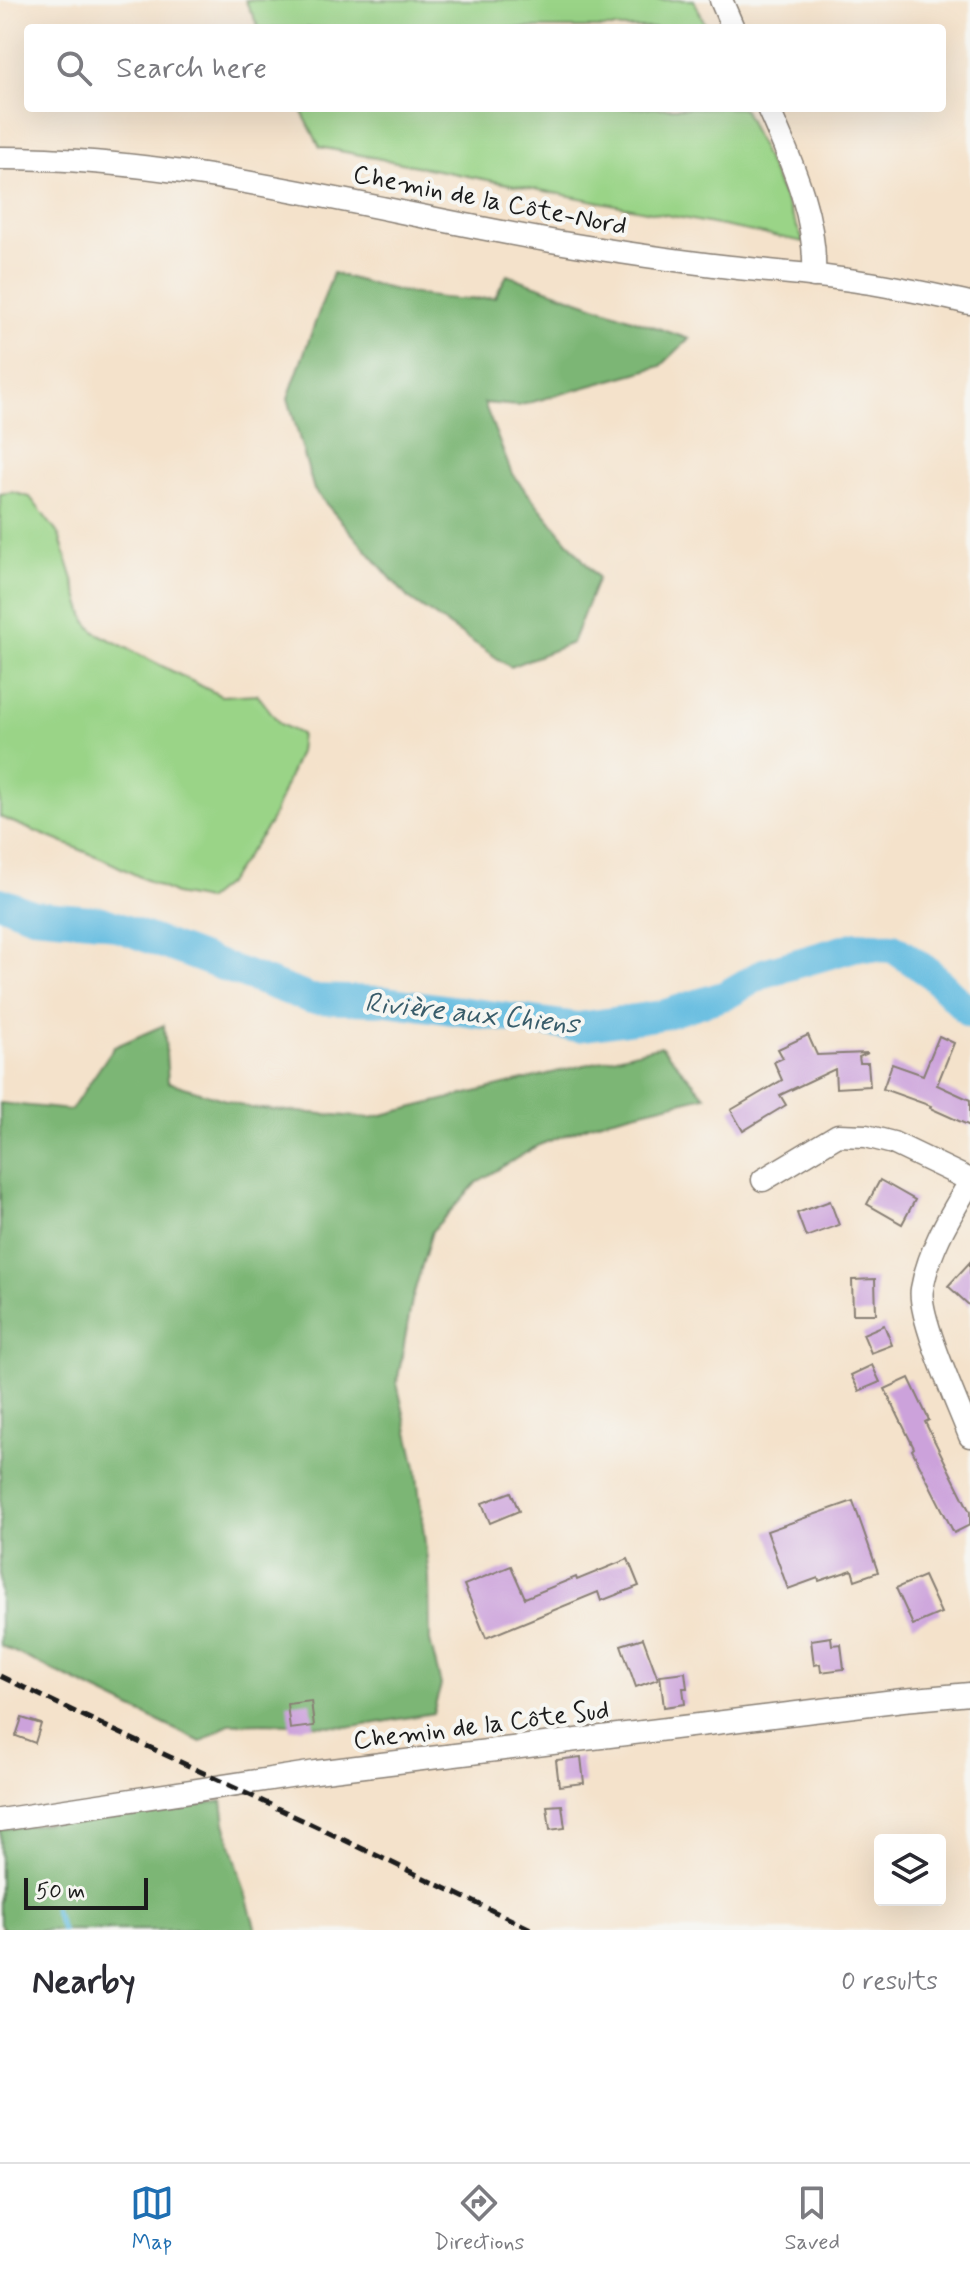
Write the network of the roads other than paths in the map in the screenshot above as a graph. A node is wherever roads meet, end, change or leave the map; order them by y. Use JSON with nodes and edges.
{"nodes":[{"id":1,"x":721,"y":0,"type":"edge"},
{"id":2,"x":731,"y":24,"type":"edge"},
{"id":3,"x":770,"y":112,"type":"edge"},
{"id":4,"x":0,"y":158,"type":"edge"},
{"id":5,"x":814,"y":276,"type":"junction"},
{"id":6,"x":970,"y":303,"type":"edge"},
{"id":7,"x":763,"y":1180,"type":"dead end"},
{"id":8,"x":970,"y":1181,"type":"edge"},
{"id":9,"x":970,"y":1436,"type":"edge"},
{"id":10,"x":970,"y":1694,"type":"edge"},
{"id":11,"x":0,"y":1820,"type":"edge"}],
"edges":[{"from":1,"to":2,"type":"street"},
{"from":3,"to":5,"type":"street"},
{"from":4,"to":5,"type":"street","name":"Chemin de la Côte-Nord"},
{"from":5,"to":6,"type":"street","name":"Chemin de la Côte-Nord"},
{"from":7,"to":8,"type":"street"},
{"from":8,"to":9,"type":"street"},
{"from":10,"to":11,"type":"street","name":"Chemin de la Côte Sud"}]}
